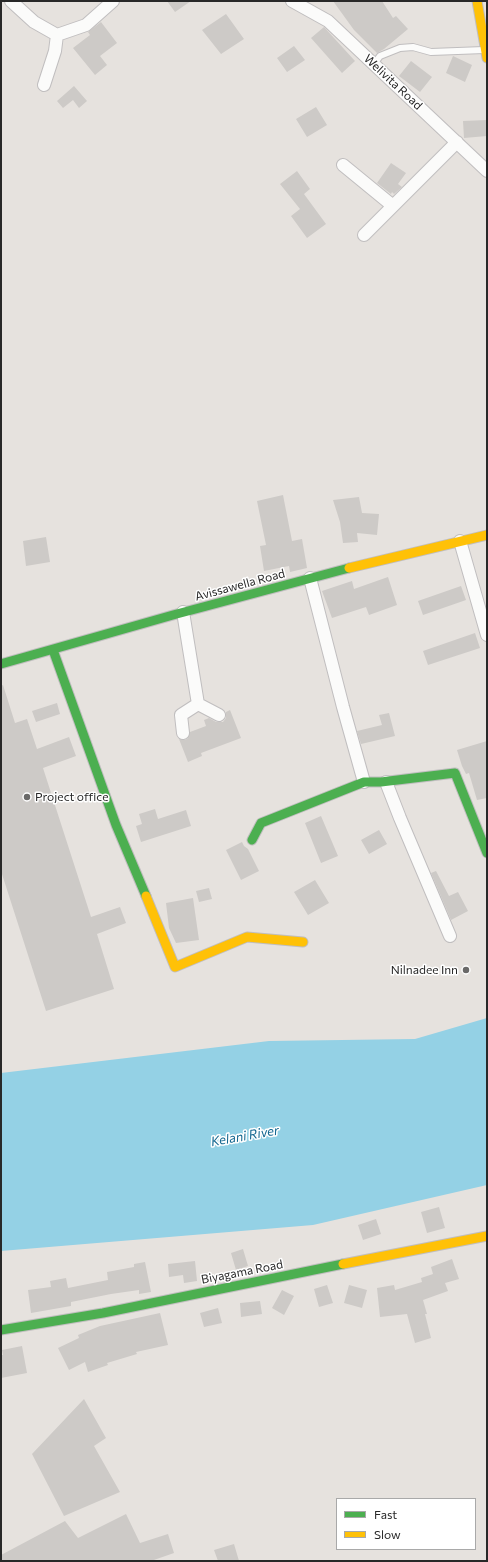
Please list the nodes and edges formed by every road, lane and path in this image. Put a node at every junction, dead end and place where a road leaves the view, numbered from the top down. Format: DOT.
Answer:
graph roads {
  1 [pos="11,1"];
  2 [pos="113,1"];
  3 [pos="292,1"];
  4 [pos="477,1"];
  5 [pos="57,35"];
  6 [pos="486,54"];
  7 [pos="374,64"];
  8 [pos="44,85"];
  9 [pos="457,142"];
  10 [pos="344,165"];
  11 [pos="487,171"];
  12 [pos="393,206"];
  13 [pos="364,235"];
  14 [pos="487,535"];
  15 [pos="460,541"];
  16 [pos="310,578"];
  17 [pos="183,612"];
  18 [pos="487,635"];
  19 [pos="53,650"];
  20 [pos="1,664"];
  21 [pos="198,704"];
  22 [pos="219,715"];
  23 [pos="183,733"];
  24 [pos="364,782"];
  25 [pos="386,782"];
  26 [pos="252,840"];
  27 [pos="487,853"];
  28 [pos="450,936"];
  29 [pos="303,942"];
  30 [pos="487,1236"];
  31 [pos="1,1330"];
  1 -- 5 [label="street"];
  2 -- 5 [label="street"];
  3 -- 7 [label="street, Welivita Road"];
  4 -- 6 [label="main road"];
  5 -- 8 [label="street"];
  6 -- 7 [label="lane"];
  7 -- 9 [label="street, Welivita Road"];
  9 -- 11 [label="street, Welivita Road"];
  9 -- 12 [label="street"];
  10 -- 12 [label="street"];
  12 -- 13 [label="street"];
  14 -- 15 [label="main road, Avissawella Road"];
  15 -- 16 [label="main road, Avissawella Road"];
  15 -- 18 [label="street"];
  16 -- 17 [label="main road, Avissawella Road"];
  16 -- 24 [label="street"];
  17 -- 19 [label="main road, Avissawella Road"];
  17 -- 21 [label="street"];
  19 -- 20 [label="main road, Avissawella Road"];
  19 -- 29 [label="main road"];
  21 -- 22 [label="street"];
  21 -- 23 [label="street"];
  24 -- 25 [label="main road"];
  24 -- 26 [label="main road"];
  25 -- 27 [label="main road"];
  25 -- 28 [label="street"];
  30 -- 31 [label="main road, Biyagama Road"];
}
